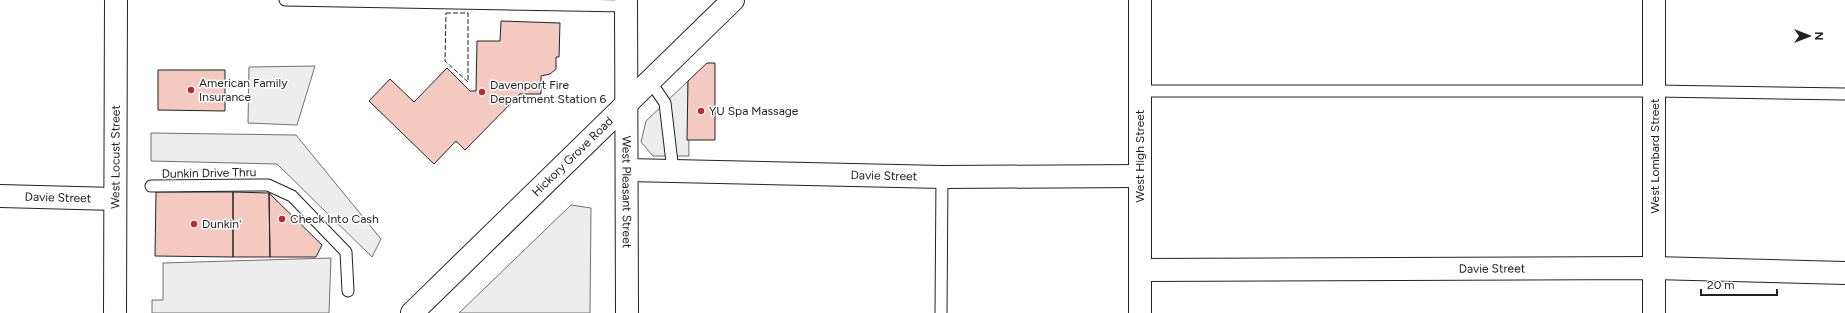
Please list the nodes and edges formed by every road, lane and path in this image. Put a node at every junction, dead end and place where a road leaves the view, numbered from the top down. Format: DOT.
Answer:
graph roads {
  1 [pos="116,0"];
  2 [pos="285,0"];
  3 [pos="733,0"];
  4 [pos="1140,0"];
  5 [pos="1654,0"];
  6 [pos="626,3"];
  7 [pos="650,81"];
  8 [pos="1655,90"];
  9 [pos="1140,91"];
  10 [pos="1845,94"];
  11 [pos="626,105"];
  12 [pos="628,170"];
  13 [pos="673,170"];
  14 [pos="1140,176"];
  15 [pos="942,177"];
  16 [pos="151,186"];
  17 [pos="0,196"];
  18 [pos="115,199"];
  19 [pos="1654,268"];
  20 [pos="1140,270"];
  21 [pos="1845,273"];
  22 [pos="348,291"];
  23 [pos="115,313"];
  24 [pos="412,313"];
  25 [pos="628,313"];
  26 [pos="941,313"];
  27 [pos="1140,313"];
  28 [pos="1654,313"];
  1 -- 18 [label="street, West Locust Street"];
  2 -- 6 [label="lane"];
  3 -- 7 [label="street, Hickory Grove Road"];
  4 -- 9 [label="street, West High Street"];
  5 -- 8 [label="street, West Lombard Street"];
  6 -- 11 [label="street, West Pleasant Street"];
  7 -- 11 [label="street, Hickory Grove Road"];
  7 -- 13 [label="lane"];
  8 -- 9 [label="lane"];
  8 -- 10 [label="lane"];
  8 -- 19 [label="street, West Lombard Street"];
  9 -- 14 [label="street, West High Street"];
  11 -- 12 [label="street, West Pleasant Street"];
  11 -- 24 [label="street, Hickory Grove Road"];
  12 -- 13 [label="street, Davie Street"];
  12 -- 25 [label="street, West Pleasant Street"];
  13 -- 15 [label="street, Davie Street"];
  14 -- 15 [label="street, Davie Street"];
  14 -- 20 [label="street, West High Street"];
  15 -- 26 [label="lane"];
  16 -- 22 [label="lane, Dunkin Drive Thru"];
  17 -- 18 [label="street, Davie Street"];
  18 -- 23 [label="street, West Locust Street"];
  19 -- 20 [label="street, Davie Street"];
  19 -- 21 [label="street, Davie Street"];
  19 -- 28 [label="street, West Lombard Street"];
  20 -- 27 [label="street, West High Street"];
}
